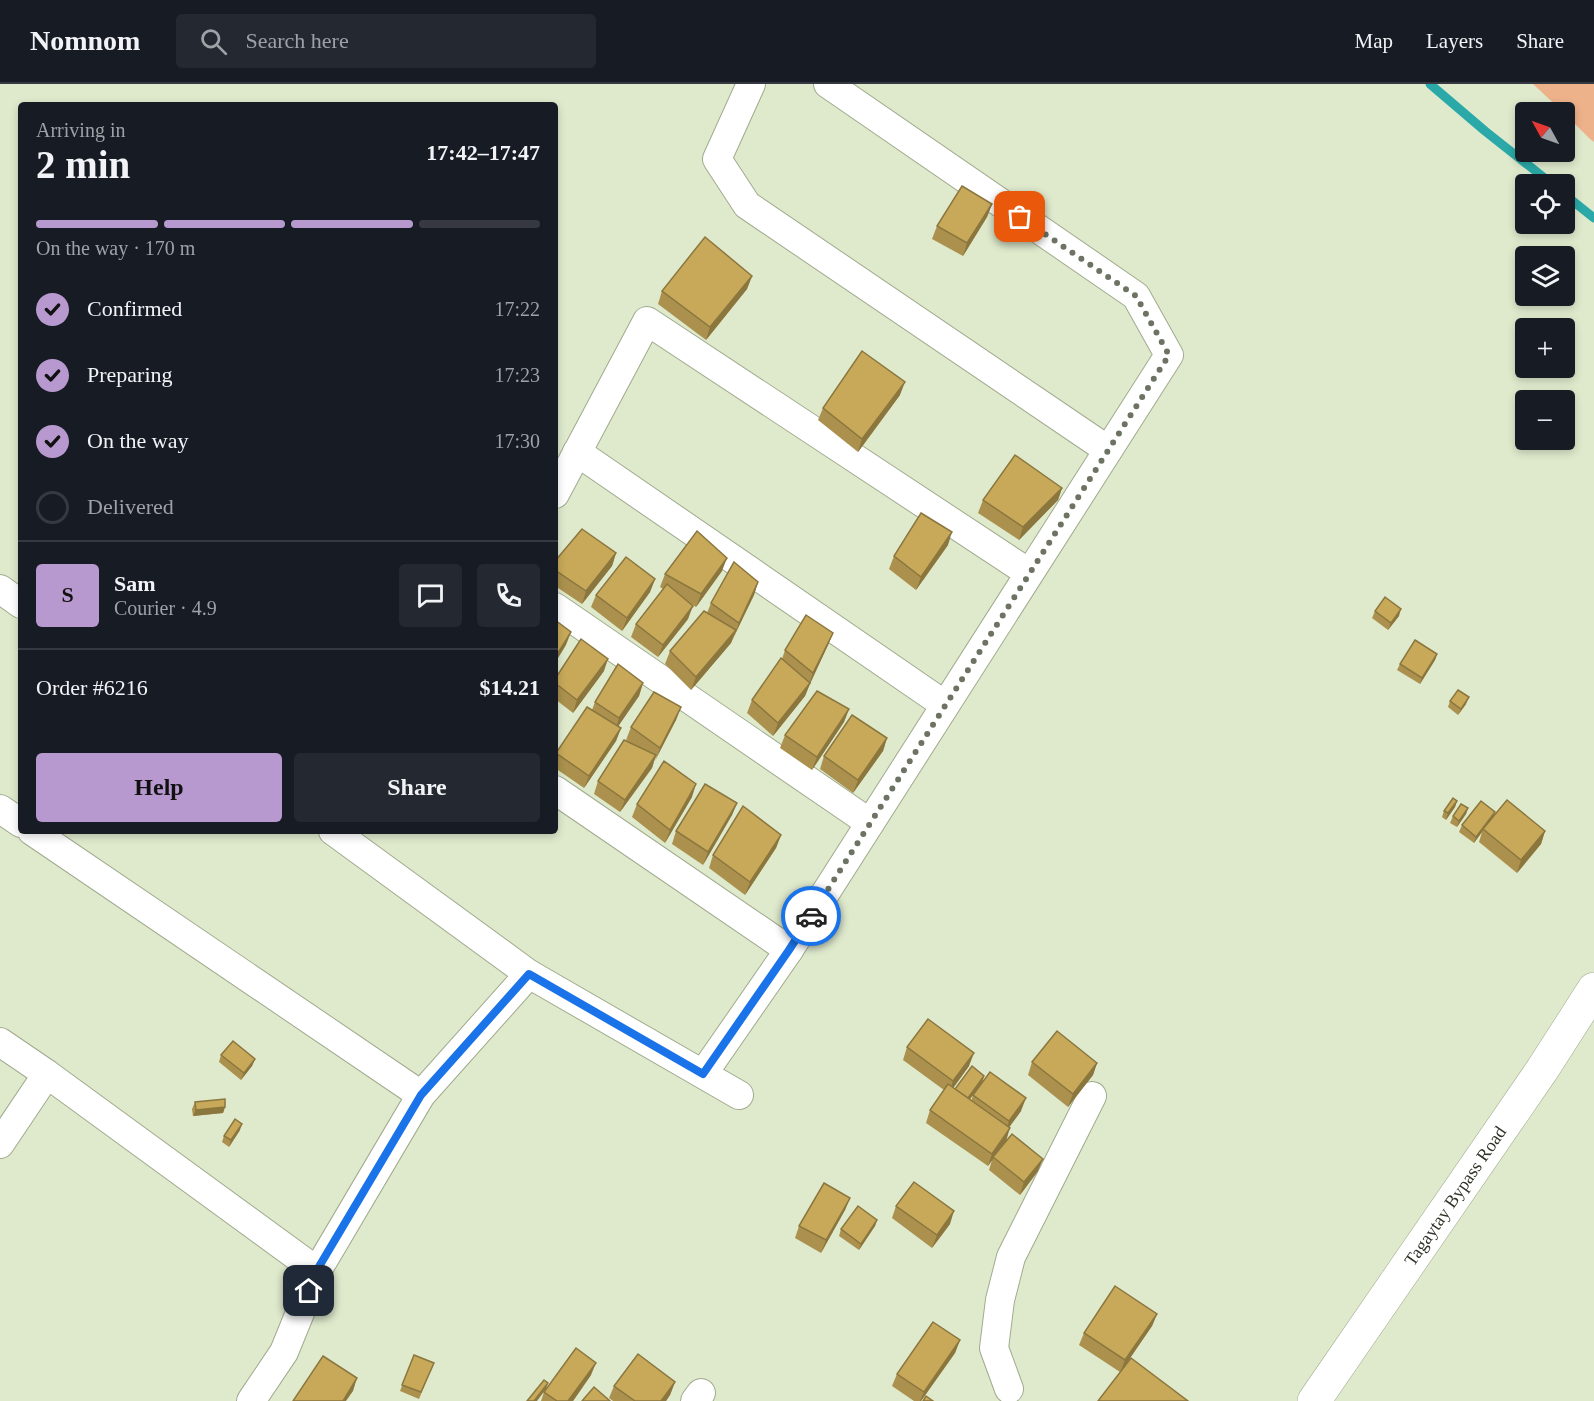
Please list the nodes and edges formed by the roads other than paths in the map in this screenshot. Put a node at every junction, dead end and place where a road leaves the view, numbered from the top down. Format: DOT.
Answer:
graph roads {
  1 [pos="751,84"];
  2 [pos="828,84"];
  3 [pos="1108,450"];
  4 [pos="577,452"];
  5 [pos="558,488"];
  6 [pos="1029,573"];
  7 [pos="0,589"];
  8 [pos="18,602"];
  9 [pos="558,609"];
  10 [pos="945,705"];
  11 [pos="558,792"];
  12 [pos="0,809"];
  13 [pos="18,821"];
  14 [pos="870,823"];
  15 [pos="36,834"];
  16 [pos="337,834"];
  17 [pos="789,950"];
  18 [pos="529,974"];
  19 [pos="1594,989"];
  20 [pos="0,1042"];
  21 [pos="47,1074"];
  22 [pos="703,1074"];
  23 [pos="421,1095"];
  24 [pos="739,1095"];
  25 [pos="1092,1096"];
  26 [pos="0,1144"];
  27 [pos="317,1270"];
  28 [pos="1012,1397"];
  29 [pos="251,1401"];
  30 [pos="1314,1401"];
  1 -- 3 [label="street"];
  2 -- 3 [label="street"];
  3 -- 6 [label="street"];
  4 -- 5 [label="street"];
  4 -- 6 [label="street"];
  4 -- 10 [label="street"];
  6 -- 10 [label="street"];
  7 -- 8 [label="street"];
  9 -- 14 [label="street"];
  10 -- 14 [label="street"];
  11 -- 17 [label="street"];
  12 -- 13 [label="street"];
  14 -- 17 [label="street"];
  15 -- 23 [label="street"];
  16 -- 18 [label="street"];
  17 -- 22 [label="street"];
  18 -- 22 [label="street"];
  18 -- 23 [label="street"];
  19 -- 30 [label="main road, Tagaytay Bypass Road"];
  20 -- 21 [label="street"];
  21 -- 26 [label="street"];
  21 -- 27 [label="street"];
  22 -- 24 [label="street"];
  23 -- 27 [label="street"];
  25 -- 28 [label="street"];
  27 -- 29 [label="street"];
}
